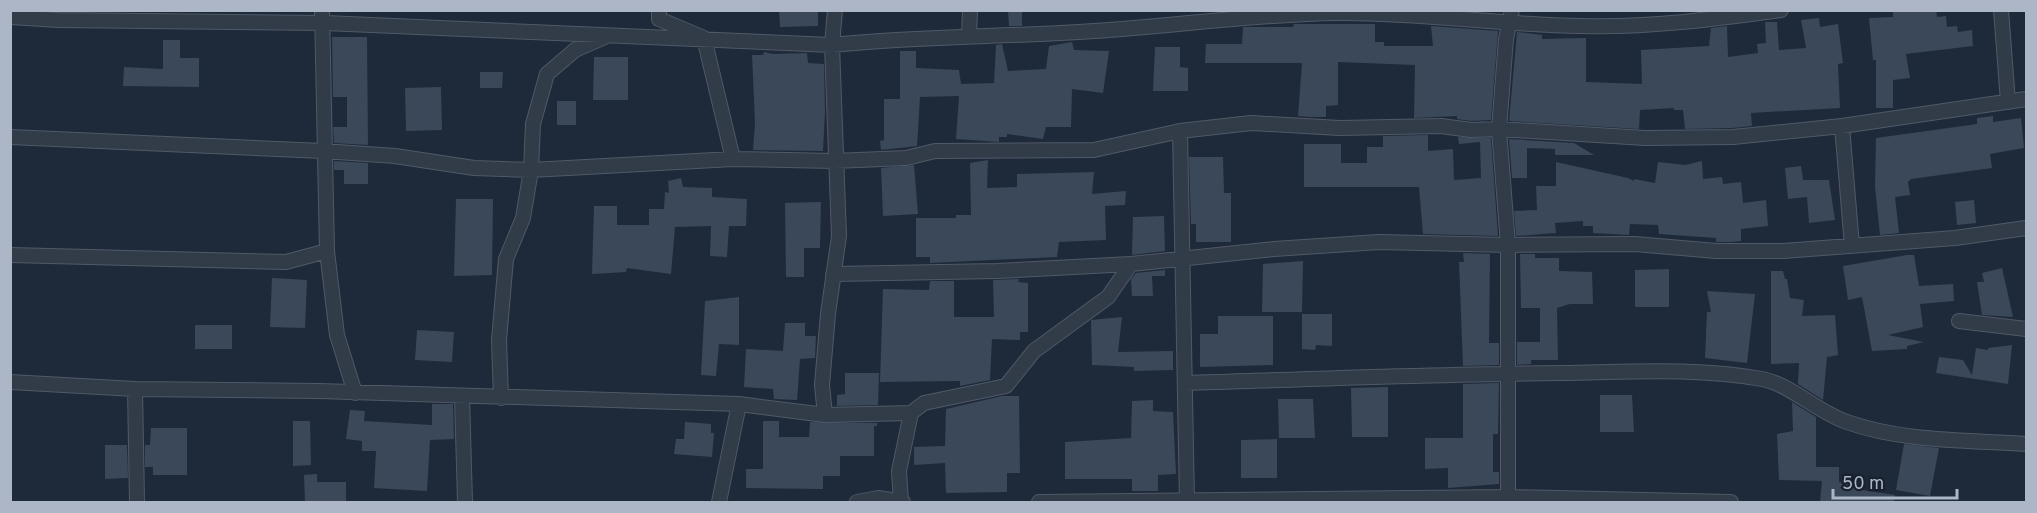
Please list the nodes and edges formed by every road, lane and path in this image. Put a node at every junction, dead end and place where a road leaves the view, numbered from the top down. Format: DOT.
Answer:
graph roads {
  1 [pos="659,10"];
  2 [pos="835,10"];
  3 [pos="970,10"];
  4 [pos="1781,10"];
  5 [pos="2001,10"];
  6 [pos="1512,16"];
  7 [pos="10,17"];
  8 [pos="321,17"];
  9 [pos="612,34"];
  10 [pos="969,35"];
  11 [pos="704,38"];
  12 [pos="832,45"];
  13 [pos="2026,99"];
  14 [pos="2008,102"];
  15 [pos="1842,126"];
  16 [pos="1499,129"];
  17 [pos="1180,131"];
  18 [pos="10,137"];
  19 [pos="323,151"];
  20 [pos="733,159"];
  21 [pos="834,161"];
  22 [pos="531,170"];
  23 [pos="2026,228"];
  24 [pos="1508,245"];
  25 [pos="1852,246"];
  26 [pos="327,251"];
  27 [pos="12,252"];
  28 [pos="1183,259"];
  29 [pos="1131,264"];
  30 [pos="833,274"];
  31 [pos="1959,321"];
  32 [pos="2026,329"];
  33 [pos="1506,373"];
  34 [pos="10,382"];
  35 [pos="1185,383"];
  36 [pos="135,389"];
  37 [pos="355,393"];
  38 [pos="462,397"];
  39 [pos="501,398"];
  40 [pos="739,404"];
  41 [pos="911,413"];
  42 [pos="825,415"];
  43 [pos="2026,444"];
  44 [pos="1508,500"];
  45 [pos="1187,501"];
  46 [pos="137,502"];
  47 [pos="146,502"];
  48 [pos="465,502"];
  49 [pos="719,502"];
  50 [pos="857,502"];
  51 [pos="902,502"];
  52 [pos="1039,502"];
  53 [pos="1731,502"];
  1 -- 11 [label="street"];
  2 -- 12 [label="street"];
  3 -- 10 [label="street"];
  4 -- 6 [label="street"];
  5 -- 14 [label="street"];
  6 -- 10 [label="street"];
  6 -- 16 [label="street"];
  7 -- 8 [label="street"];
  8 -- 9 [label="street"];
  8 -- 19 [label="street"];
  9 -- 11 [label="street"];
  9 -- 22 [label="street"];
  10 -- 12 [label="street"];
  11 -- 12 [label="street"];
  11 -- 20 [label="street"];
  12 -- 21 [label="street"];
  13 -- 14 [label="street"];
  14 -- 15 [label="street"];
  15 -- 16 [label="street"];
  15 -- 25 [label="street"];
  16 -- 17 [label="street"];
  16 -- 24 [label="street"];
  17 -- 21 [label="street"];
  17 -- 28 [label="street"];
  18 -- 19 [label="street"];
  19 -- 22 [label="street"];
  19 -- 26 [label="street"];
  20 -- 21 [label="street"];
  20 -- 22 [label="street"];
  21 -- 30 [label="street"];
  22 -- 39 [label="street"];
  23 -- 25 [label="street"];
  24 -- 25 [label="street"];
  24 -- 28 [label="street"];
  24 -- 33 [label="street"];
  26 -- 27 [label="street"];
  26 -- 37 [label="street"];
  28 -- 29 [label="street"];
  28 -- 35 [label="street"];
  29 -- 30 [label="street"];
  29 -- 41 [label="street"];
  30 -- 42 [label="street"];
  31 -- 32 [label="street"];
  33 -- 35 [label="street"];
  33 -- 43 [label="street"];
  33 -- 44 [label="street"];
  34 -- 36 [label="street"];
  35 -- 45 [label="street"];
  36 -- 37 [label="street"];
  36 -- 46 [label="street"];
  37 -- 38 [label="street"];
  38 -- 39 [label="street"];
  38 -- 48 [label="street"];
  39 -- 40 [label="street"];
  40 -- 42 [label="street"];
  40 -- 49 [label="street"];
  41 -- 42 [label="street"];
  41 -- 51 [label="street"];
  44 -- 45 [label="street"];
  44 -- 53 [label="street"];
  45 -- 52 [label="street"];
  46 -- 47 [label="street"];
  50 -- 51 [label="street"];
}
